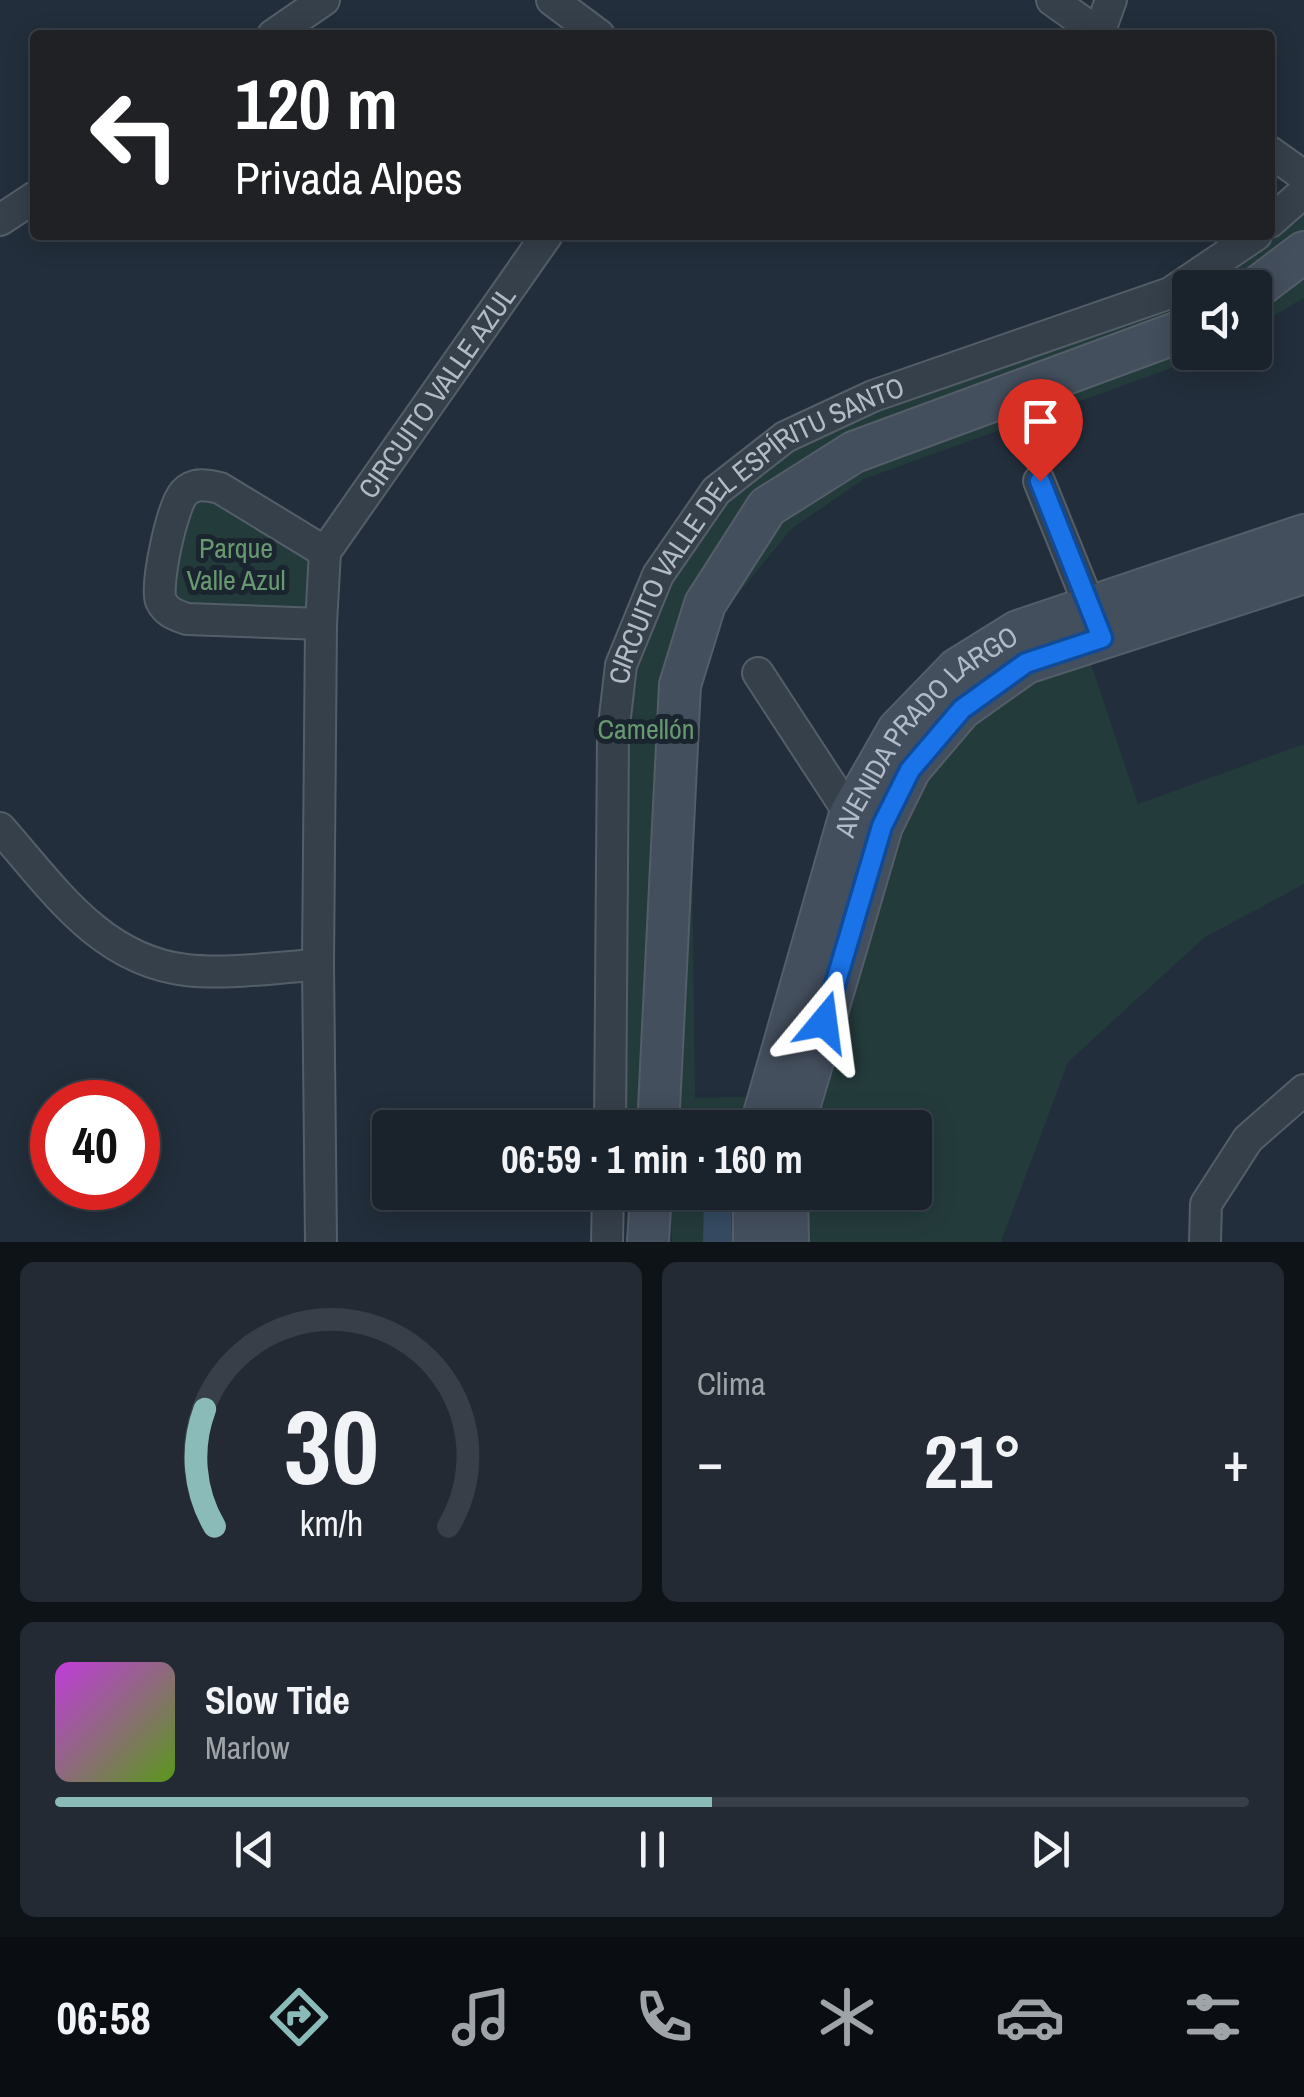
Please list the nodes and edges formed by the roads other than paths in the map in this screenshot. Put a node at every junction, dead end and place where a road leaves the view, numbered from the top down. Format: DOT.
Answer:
graph roads {
  1 [pos="324,0"];
  2 [pos="552,0"];
  3 [pos="1052,0"];
  4 [pos="1112,0"];
  5 [pos="280,30"];
  6 [pos="592,30"];
  7 [pos="1094,30"];
  8 [pos="1101,30"];
  9 [pos="1275,156"];
  10 [pos="1304,176"];
  11 [pos="1304,192"];
  12 [pos="30,199"];
  13 [pos="1275,218"];
  14 [pos="0,220"];
  15 [pos="544,240"];
  16 [pos="1248,240"];
  17 [pos="1304,252"];
  18 [pos="1272,277"];
  19 [pos="1172,335"];
  20 [pos="1040,481"];
  21 [pos="1304,534"];
  22 [pos="326,552"];
  23 [pos="1304,573"];
  24 [pos="1096,622"];
  25 [pos="320,624"];
  26 [pos="758,673"];
  27 [pos="850,814"];
  28 [pos="0,828"];
  29 [pos="849,880"];
  30 [pos="318,965"];
  31 [pos="1304,1090"];
  32 [pos="610,1110"];
  33 [pos="662,1110"];
  34 [pos="766,1110"];
  35 [pos="796,1110"];
  36 [pos="607,1210"];
  37 [pos="650,1210"];
  38 [pos="672,1210"];
  39 [pos="754,1210"];
  40 [pos="787,1210"];
  41 [pos="321,1242"];
  42 [pos="606,1242"];
  43 [pos="648,1242"];
  44 [pos="672,1242"];
  45 [pos="754,1242"];
  46 [pos="788,1242"];
  47 [pos="1205,1242"];
  1 -- 5 [label="street"];
  2 -- 6 [label="street"];
  3 -- 7 [label="street"];
  4 -- 8 [label="street"];
  9 -- 10 [label="street"];
  11 -- 13 [label="street"];
  12 -- 14 [label="street"];
  15 -- 22 [label="street, CIRCUITO VALLE AZUL"];
  16 -- 32 [label="street, CIRCUITO VALLE DEL ESPÍRITU SANTO"];
  17 -- 18 [label="street"];
  19 -- 33 [label="street"];
  20 -- 24 [label="street"];
  21 -- 24 [label="street, AVENIDA PRADO LARGO"];
  22 -- 25 [label="street"];
  22 -- 25 [label="street"];
  23 -- 24 [label="street, AVENIDA PRADO LARGO"];
  24 -- 27 [label="street, AVENIDA PRADO LARGO"];
  24 -- 29 [label="street, AVENIDA PRADO LARGO"];
  25 -- 30 [label="street"];
  26 -- 27 [label="street"];
  27 -- 29 [label="street, AVENIDA PRADO LARGO"];
  28 -- 30 [label="street"];
  29 -- 34 [label="street, AVENIDA PRADO LARGO"];
  29 -- 35 [label="street, AVENIDA PRADO LARGO"];
  30 -- 41 [label="street"];
  31 -- 47 [label="street"];
  36 -- 42 [label="street"];
  37 -- 43 [label="street"];
  38 -- 44 [label="street"];
  39 -- 45 [label="street"];
  40 -- 46 [label="street"];
}
